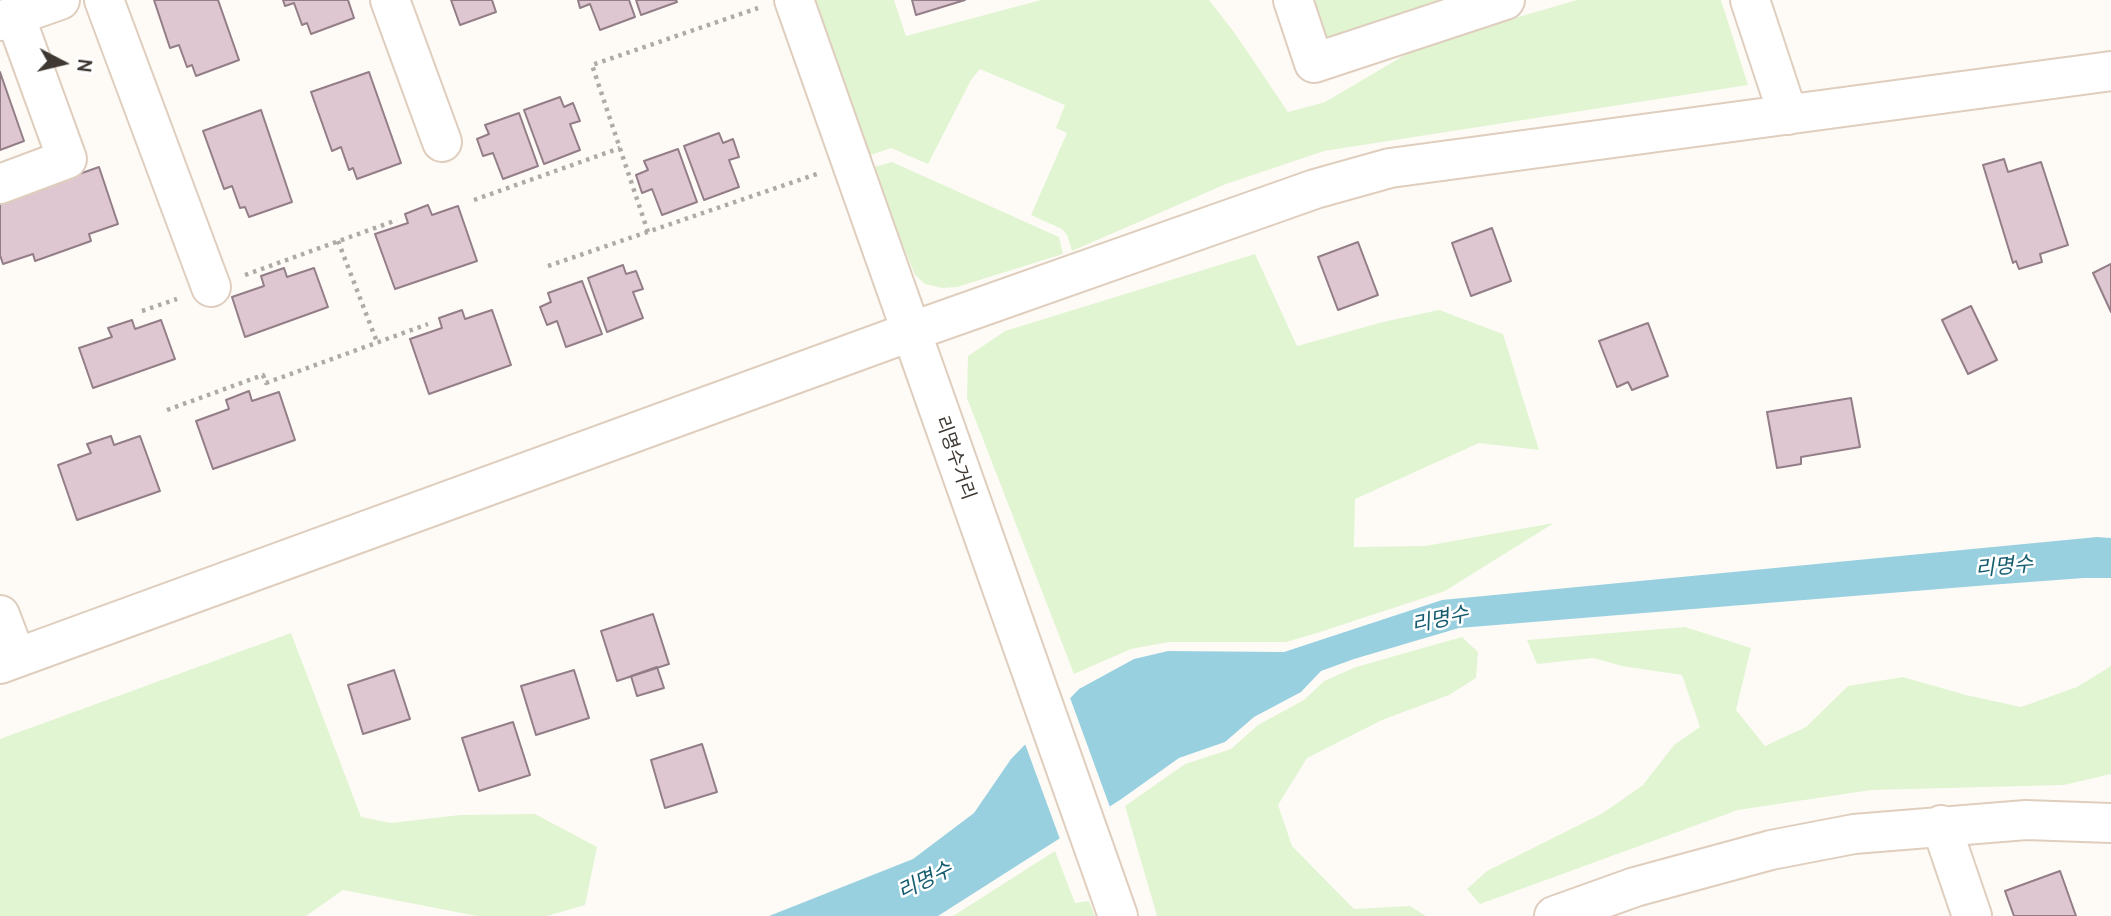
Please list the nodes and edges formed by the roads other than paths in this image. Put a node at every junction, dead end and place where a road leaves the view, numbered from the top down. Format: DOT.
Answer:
graph roads {
  1 [pos="60,0"];
  2 [pos="104,0"];
  3 [pos="390,0"];
  4 [pos="1293,0"];
  5 [pos="1505,0"];
  6 [pos="1750,0"];
  7 [pos="781,2"];
  8 [pos="8,19"];
  9 [pos="2111,71"];
  10 [pos="1788,115"];
  11 [pos="442,142"];
  12 [pos="0,184"];
  13 [pos="211,287"];
  14 [pos="910,332"];
  15 [pos="0,615"];
  16 [pos="8,661"];
  17 [pos="2111,823"];
  18 [pos="1941,825"];
  19 [pos="1112,899"];
  20 [pos="1554,916"];
  21 [pos="1972,916"];
  1 -- 8 [label="street"];
  2 -- 13 [label="street"];
  3 -- 11 [label="street"];
  4 -- 5 [label="street"];
  6 -- 10 [label="street"];
  7 -- 14 [label="street, 리명수거리"];
  8 -- 12 [label="street"];
  9 -- 10 [label="street"];
  10 -- 14 [label="street"];
  14 -- 16 [label="street"];
  14 -- 19 [label="street, 리명수거리"];
  15 -- 16 [label="street"];
  17 -- 18 [label="street"];
  18 -- 20 [label="street"];
  18 -- 21 [label="street"];
}
